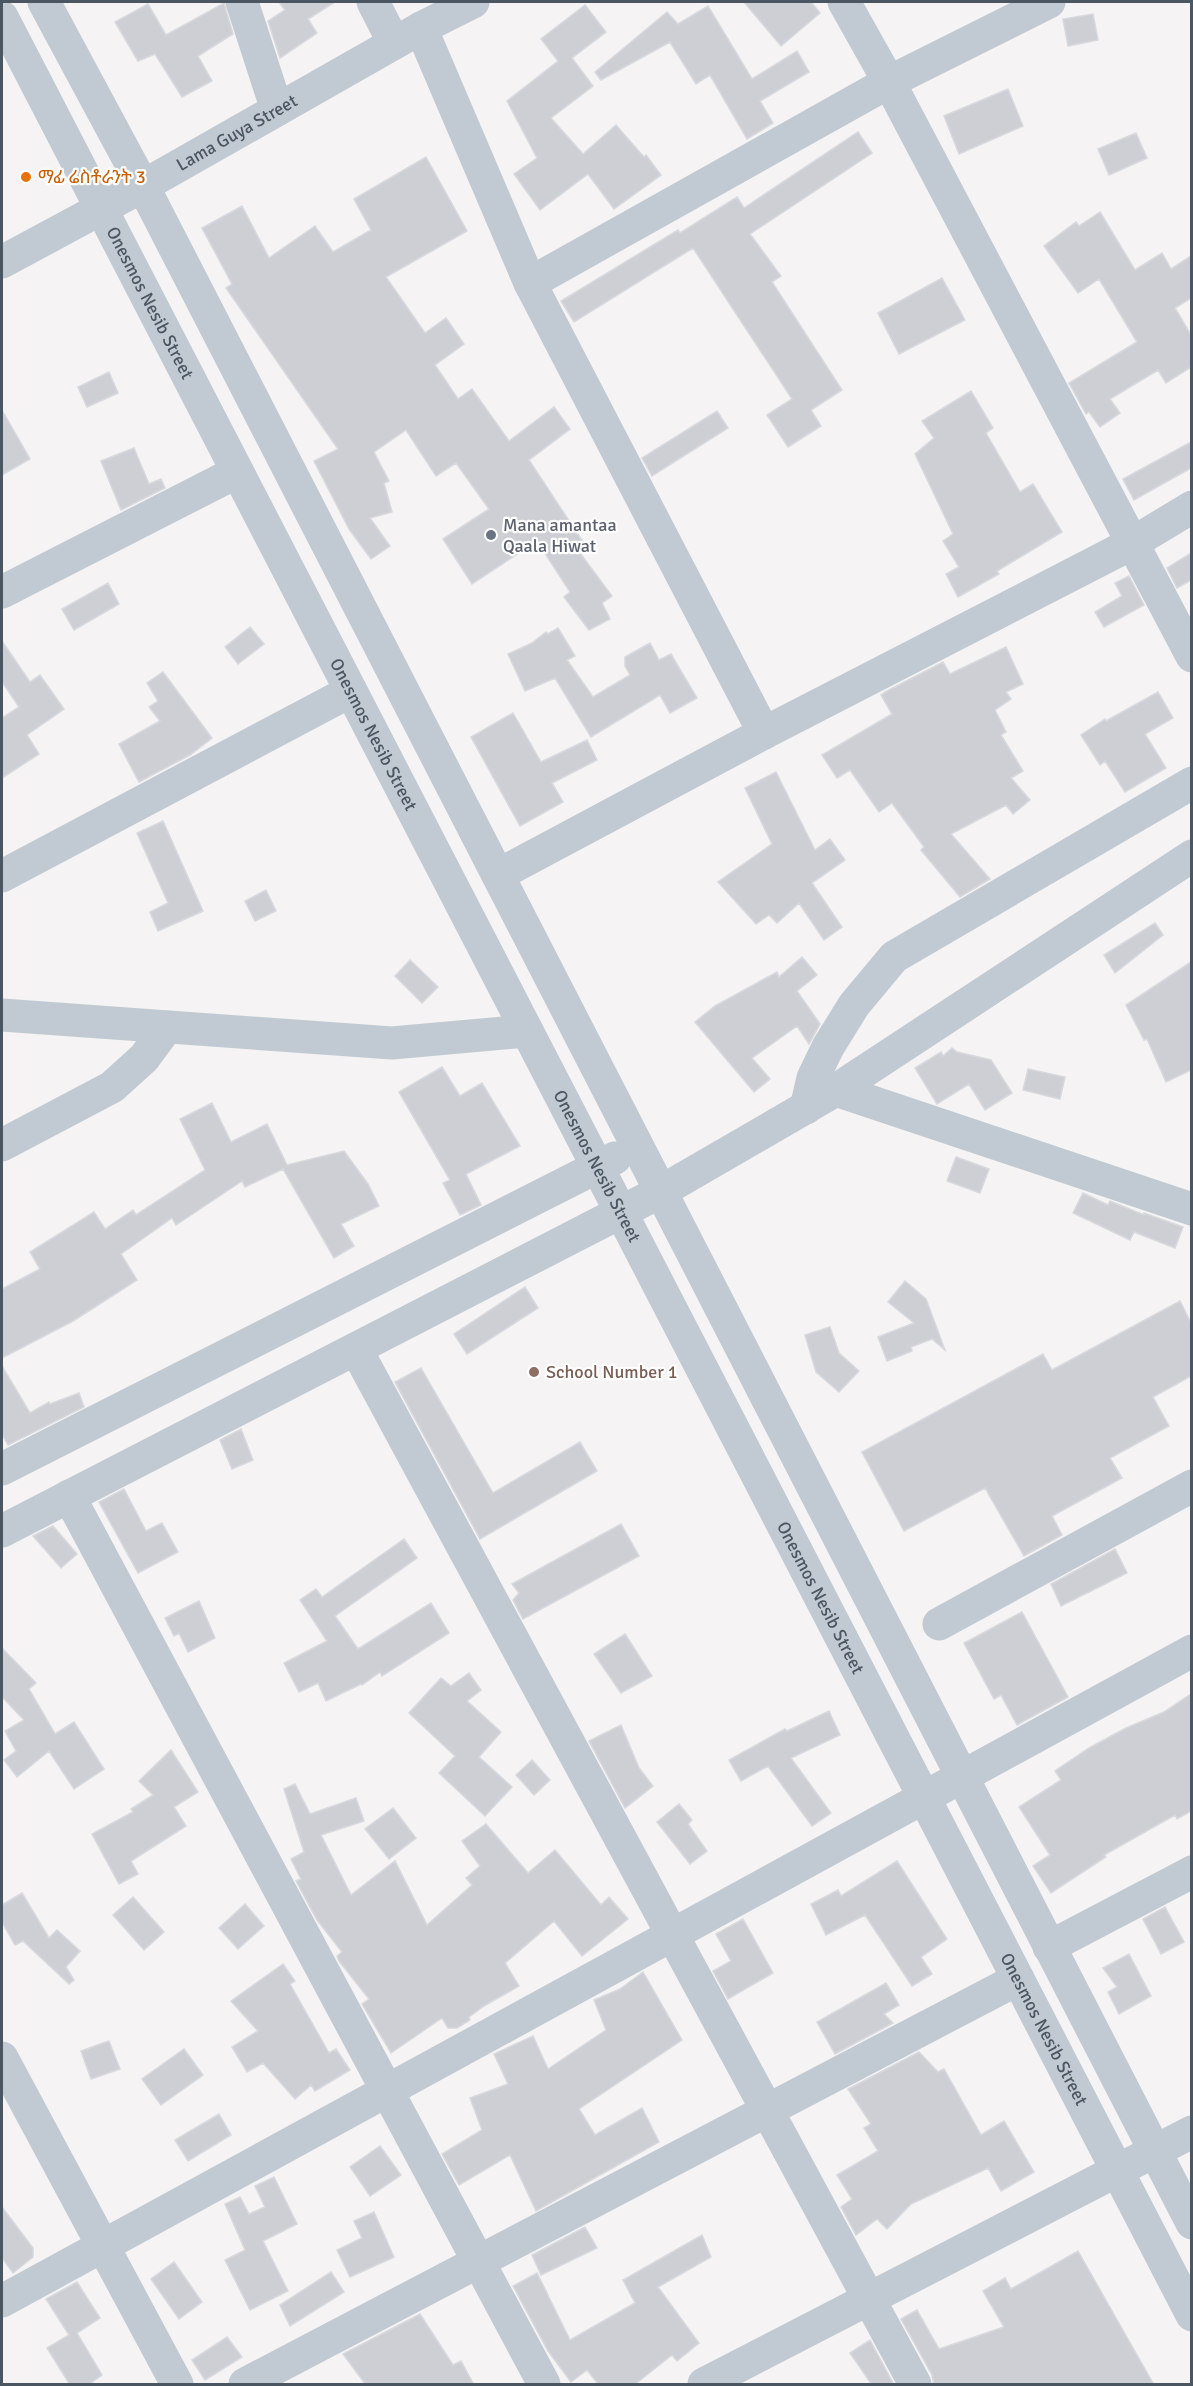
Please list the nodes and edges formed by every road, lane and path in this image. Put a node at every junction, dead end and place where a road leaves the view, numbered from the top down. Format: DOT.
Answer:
graph roads {
  1 [pos="44,2"];
  2 [pos="242,2"];
  3 [pos="373,2"];
  4 [pos="473,2"];
  5 [pos="844,2"];
  6 [pos="1049,2"];
  7 [pos="2,17"];
  8 [pos="408,36"];
  9 [pos="889,82"];
  10 [pos="277,110"];
  11 [pos="143,186"];
  12 [pos="101,208"];
  13 [pos="2,262"];
  14 [pos="530,284"];
  15 [pos="237,472"];
  16 [pos="1191,507"];
  17 [pos="1131,544"];
  18 [pos="2,591"];
  19 [pos="1191,656"];
  20 [pos="351,691"];
  21 [pos="764,733"];
  22 [pos="1191,783"];
  23 [pos="1191,856"];
  24 [pos="498,875"];
  25 [pos="2,876"];
  26 [pos="2,1015"];
  27 [pos="167,1027"];
  28 [pos="526,1031"];
  29 [pos="836,1090"];
  30 [pos="806,1108"];
  31 [pos="2,1145"];
  32 [pos="637,1147"];
  33 [pos="597,1167"];
  34 [pos="660,1192"];
  35 [pos="1191,1209"];
  36 [pos="620,1212"];
  37 [pos="356,1349"];
  38 [pos="2,1469"];
  39 [pos="1191,1486"];
  40 [pos="69,1496"];
  41 [pos="2,1531"];
  42 [pos="939,1624"];
  43 [pos="1191,1651"];
  44 [pos="962,1776"];
  45 [pos="924,1797"];
  46 [pos="1191,1872"];
  47 [pos="672,1935"];
  48 [pos="1049,1947"];
  49 [pos="1018,1979"];
  50 [pos="2,2058"];
  51 [pos="387,2090"];
  52 [pos="767,2111"];
  53 [pos="1191,2132"];
  54 [pos="1154,2151"];
  55 [pos="1117,2172"];
  56 [pos="1191,2223"];
  57 [pos="102,2246"];
  58 [pos="479,2262"];
  59 [pos="869,2300"];
  60 [pos="2,2301"];
  61 [pos="1191,2315"];
  62 [pos="177,2385"];
  63 [pos="244,2385"];
  64 [pos="544,2385"];
  65 [pos="704,2385"];
  66 [pos="915,2385"];
  1 -- 11 [label="street"];
  2 -- 10 [label="street"];
  3 -- 8 [label="street"];
  4 -- 8 [label="street, Lama Guya Street"];
  5 -- 9 [label="street"];
  6 -- 9 [label="street"];
  7 -- 12 [label="street, Onesmos Nesib Street"];
  8 -- 10 [label="street, Lama Guya Street"];
  8 -- 14 [label="street"];
  9 -- 14 [label="street"];
  9 -- 17 [label="street"];
  10 -- 11 [label="street, Lama Guya Street"];
  11 -- 12 [label="street, Lama Guya Street"];
  11 -- 24 [label="street"];
  12 -- 13 [label="street, Lama Guya Street"];
  12 -- 15 [label="street, Onesmos Nesib Street"];
  14 -- 21 [label="street"];
  15 -- 18 [label="street"];
  15 -- 20 [label="street, Onesmos Nesib Street"];
  16 -- 17 [label="street"];
  17 -- 19 [label="street"];
  17 -- 21 [label="street"];
  20 -- 25 [label="street"];
  20 -- 28 [label="street, Onesmos Nesib Street"];
  21 -- 24 [label="street"];
  22 -- 30 [label="street"];
  23 -- 29 [label="street"];
  24 -- 32 [label="street"];
  26 -- 27 [label="street"];
  27 -- 28 [label="street"];
  27 -- 31 [label="street"];
  28 -- 33 [label="street, Onesmos Nesib Street"];
  29 -- 30 [label="street"];
  29 -- 35 [label="street"];
  30 -- 34 [label="street"];
  32 -- 33 [label="street"];
  32 -- 34 [label="street"];
  33 -- 36 [label="street, Onesmos Nesib Street"];
  33 -- 38 [label="street"];
  34 -- 36 [label="street"];
  34 -- 44 [label="street"];
  36 -- 37 [label="street"];
  36 -- 45 [label="street, Onesmos Nesib Street"];
  37 -- 40 [label="street"];
  37 -- 47 [label="street"];
  39 -- 42 [label="street"];
  40 -- 41 [label="street"];
  40 -- 51 [label="street"];
  43 -- 44 [label="street"];
  44 -- 45 [label="street"];
  44 -- 48 [label="street"];
  45 -- 47 [label="street"];
  45 -- 49 [label="street, Onesmos Nesib Street"];
  46 -- 48 [label="street"];
  47 -- 51 [label="street"];
  47 -- 52 [label="street"];
  48 -- 54 [label="street"];
  49 -- 52 [label="street"];
  49 -- 55 [label="street, Onesmos Nesib Street"];
  50 -- 57 [label="street"];
  51 -- 57 [label="street"];
  51 -- 58 [label="street"];
  52 -- 58 [label="street"];
  52 -- 59 [label="street"];
  53 -- 54 [label="street"];
  54 -- 55 [label="street"];
  54 -- 56 [label="street"];
  55 -- 59 [label="street"];
  55 -- 61 [label="street, Onesmos Nesib Street"];
  57 -- 60 [label="street"];
  57 -- 62 [label="street"];
  58 -- 63 [label="street"];
  58 -- 64 [label="street"];
  59 -- 65 [label="street"];
  59 -- 66 [label="street"];
}
